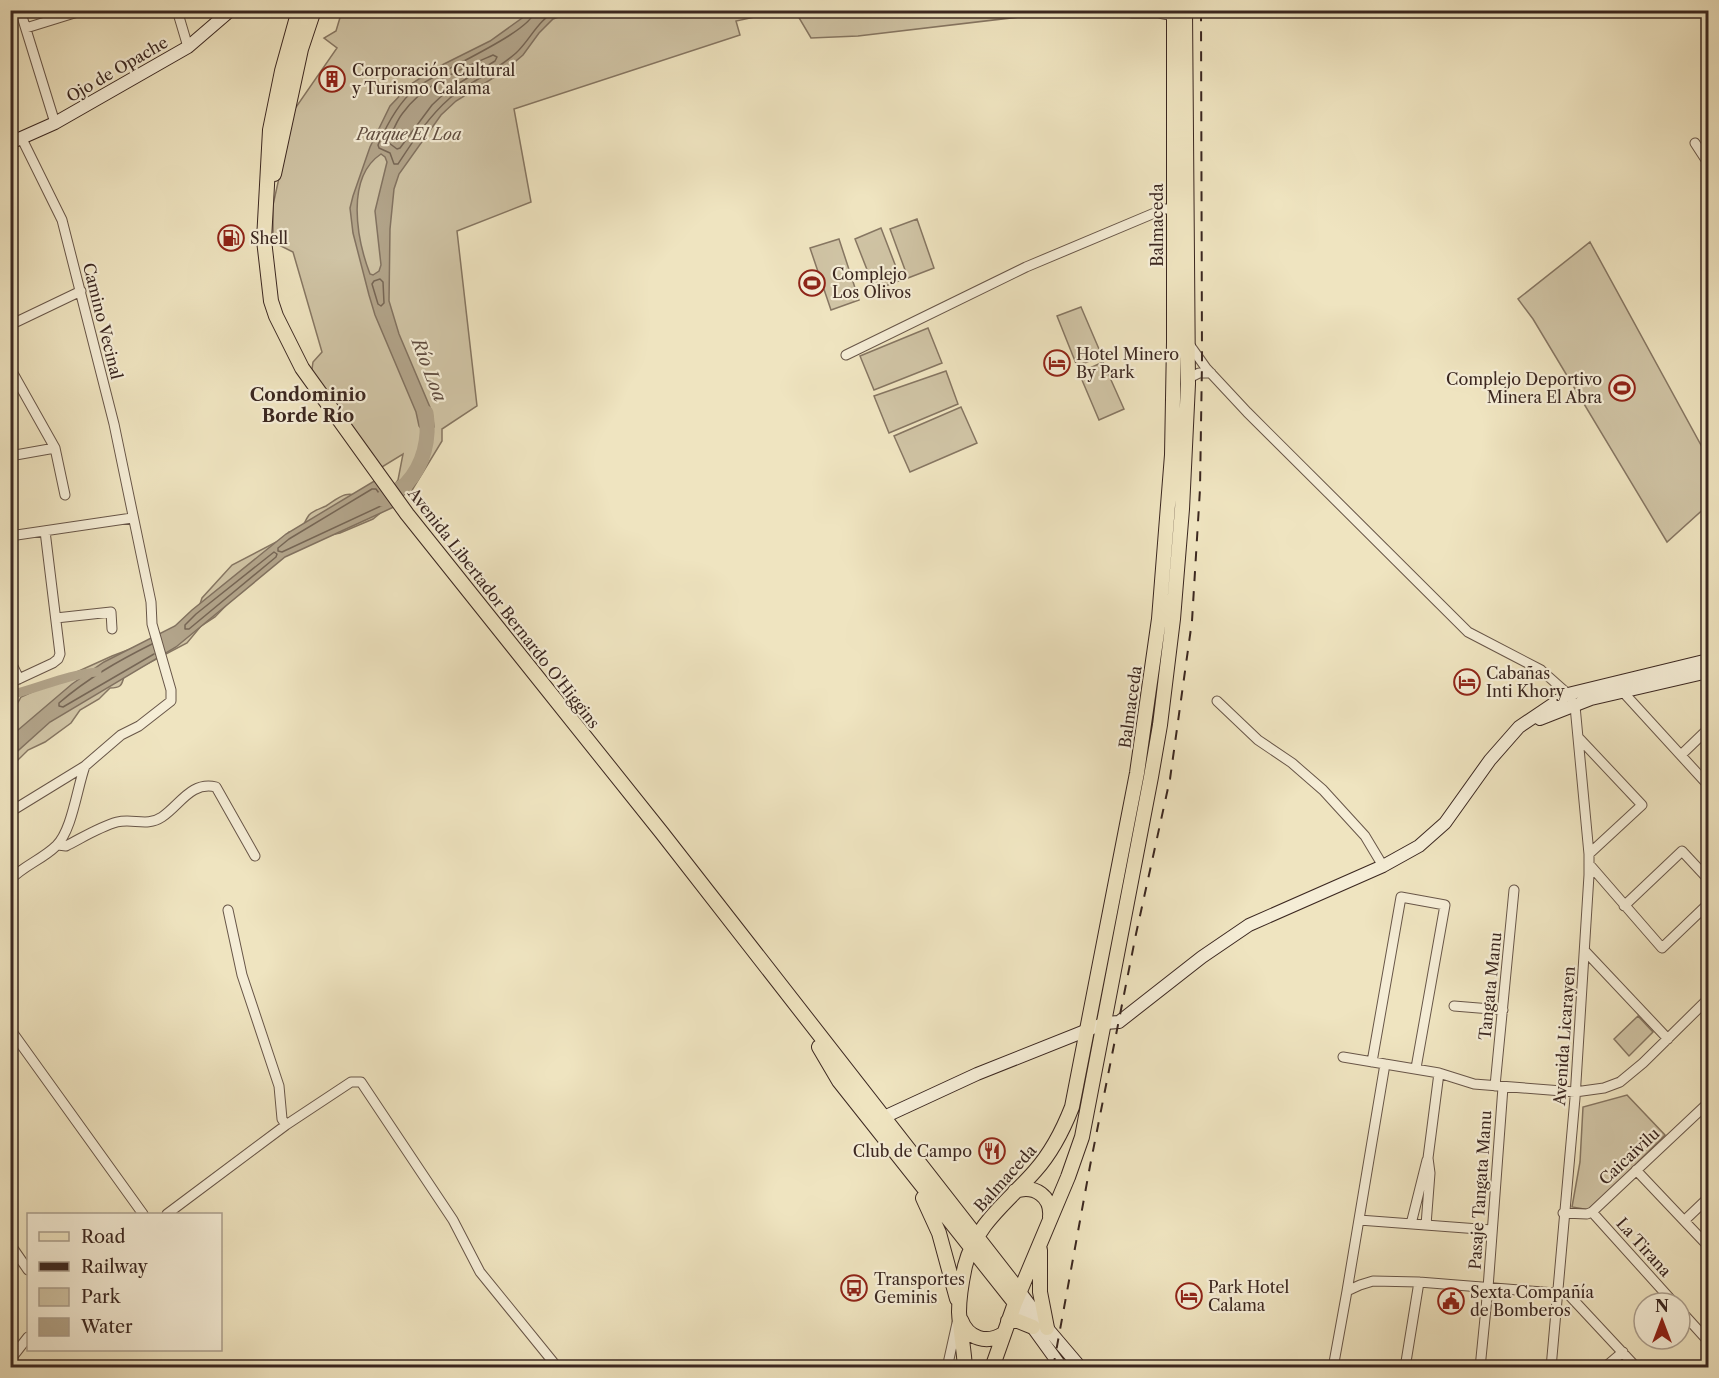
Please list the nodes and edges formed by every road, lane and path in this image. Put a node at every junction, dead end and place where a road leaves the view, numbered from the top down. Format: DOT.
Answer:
graph roads {
  1 [pos="20,10"];
  2 [pos="84,10"];
  3 [pos="177,10"];
  4 [pos="231,10"];
  5 [pos="299,10"];
  6 [pos="314,10"];
  7 [pos="1178,12"];
  8 [pos="1132,13"];
  9 [pos="26,28"];
  10 [pos="188,47"];
  11 [pos="55,123"];
  12 [pos="16,141"];
  13 [pos="1695,143"];
  14 [pos="1708,163"];
  15 [pos="266,208"];
  16 [pos="1173,209"];
  17 [pos="81,291"];
  18 [pos="10,325"];
  19 [pos="1181,342"];
  20 [pos="846,355"];
  21 [pos="10,368"];
  22 [pos="1211,373"];
  23 [pos="1188,384"];
  24 [pos="55,448"];
  25 [pos="10,456"];
  26 [pos="65,495"];
  27 [pos="132,518"];
  28 [pos="45,531"];
  29 [pos="10,536"];
  30 [pos="56,618"];
  31 [pos="112,628"];
  32 [pos="10,660"];
  33 [pos="1708,660"];
  34 [pos="1708,672"];
  35 [pos="15,681"];
  36 [pos="1623,692"];
  37 [pos="1568,694"];
  38 [pos="1217,701"];
  39 [pos="1575,706"];
  40 [pos="1519,727"];
  41 [pos="1708,729"];
  42 [pos="1578,737"];
  43 [pos="1681,755"];
  44 [pos="85,766"];
  45 [pos="1708,785"];
  46 [pos="10,812"];
  47 [pos="58,845"];
  48 [pos="255,856"];
  49 [pos="1589,859"];
  50 [pos="1383,866"];
  51 [pos="1708,879"];
  52 [pos="10,880"];
  53 [pos="1514,890"];
  54 [pos="1708,904"];
  55 [pos="1624,906"];
  56 [pos="228,910"];
  57 [pos="1585,951"];
  58 [pos="788,996"];
  59 [pos="1708,999"];
  60 [pos="1454,1006"];
  61 [pos="1503,1010"];
  62 [pos="1105,1023"];
  63 [pos="10,1029"];
  64 [pos="1088,1030"];
  65 [pos="1668,1039"];
  66 [pos="1343,1057"];
  67 [pos="1372,1062"];
  68 [pos="1385,1064"];
  69 [pos="1416,1068"];
  70 [pos="1439,1073"];
  71 [pos="1499,1086"];
  72 [pos="1575,1092"];
  73 [pos="1708,1103"];
  74 [pos="884,1117"];
  75 [pos="286,1125"];
  76 [pos="1428,1158"];
  77 [pos="905,1164"];
  78 [pos="1636,1170"];
  79 [pos="1015,1191"];
  80 [pos="1708,1198"];
  81 [pos="1592,1212"];
  82 [pos="142,1213"];
  83 [pos="170,1213"];
  84 [pos="1563,1214"];
  85 [pos="988,1218"];
  86 [pos="1050,1218"];
  87 [pos="1359,1220"];
  88 [pos="1684,1220"];
  89 [pos="964,1221"];
  90 [pos="1411,1224"];
  91 [pos="1426,1225"];
  92 [pos="1492,1230"];
  93 [pos="1040,1241"];
  94 [pos="974,1243"];
  95 [pos="10,1244"];
  96 [pos="1708,1246"];
  97 [pos="27,1269"];
  98 [pos="1419,1282"];
  99 [pos="1488,1288"];
  100 [pos="1347,1291"];
  101 [pos="1663,1291"];
  102 [pos="1557,1293"];
  103 [pos="1017,1297"];
  104 [pos="959,1312"];
  105 [pos="1692,1323"];
  106 [pos="1040,1327"];
  107 [pos="1005,1328"];
  108 [pos="27,1338"];
  109 [pos="1708,1341"];
  110 [pos="1623,1352"];
  111 [pos="10,1360"];
  112 [pos="558,1368"];
  113 [pos="947,1368"];
  114 [pos="965,1368"];
  115 [pos="992,1368"];
  116 [pos="1062,1368"];
  117 [pos="1081,1368"];
  118 [pos="1333,1368"];
  119 [pos="1406,1368"];
  120 [pos="1480,1368"];
  121 [pos="1551,1368"];
  122 [pos="1604,1368"];
  123 [pos="1638,1368"];
  1 -- 9 [label="street"];
  2 -- 9 [label="street"];
  3 -- 10 [label="street"];
  4 -- 10 [label="street, Ojo de Opache"];
  5 -- 15 [label="main road, Avenida Libertador Bernardo O'Higgins"];
  6 -- 15 [label="main road, Avenida Libertador Bernardo O'Higgins"];
  7 -- 8 [label="street"];
  7 -- 16 [label="main road, Balmaceda"];
  7 -- 19 [label="main road, Balmaceda"];
  9 -- 11 [label="street"];
  10 -- 11 [label="street, Ojo de Opache"];
  11 -- 12 [label="street, Ojo de Opache"];
  12 -- 17 [label="street, Camino Vecinal"];
  13 -- 14 [label="street"];
  15 -- 58 [label="main road, Avenida Libertador Bernardo O'Higgins"];
  16 -- 19 [label="main road, Balmaceda"];
  16 -- 20 [label="street"];
  17 -- 18 [label="street"];
  17 -- 27 [label="street, Camino Vecinal"];
  19 -- 22 [label="street"];
  19 -- 23 [label="main road, Balmaceda"];
  19 -- 64 [label="main road, Balmaceda"];
  21 -- 24 [label="street"];
  22 -- 23 [label="street"];
  22 -- 37 [label="street"];
  23 -- 62 [label="main road, Balmaceda"];
  24 -- 25 [label="street"];
  24 -- 26 [label="street"];
  27 -- 28 [label="street"];
  27 -- 44 [label="street, Camino Vecinal"];
  28 -- 29 [label="street"];
  28 -- 30 [label="street"];
  30 -- 31 [label="street"];
  30 -- 35 [label="street"];
  32 -- 35 [label="street"];
  33 -- 37 [label="street"];
  34 -- 36 [label="street"];
  36 -- 39 [label="street"];
  36 -- 43 [label="street"];
  37 -- 39 [label="street"];
  37 -- 40 [label="street"];
  38 -- 50 [label="street"];
  39 -- 40 [label="street"];
  39 -- 42 [label="street, Avenida Licarayen"];
  40 -- 50 [label="street"];
  41 -- 43 [label="street"];
  42 -- 49 [label="street, Avenida Licarayen"];
  42 -- 49 [label="street"];
  43 -- 45 [label="street"];
  44 -- 46 [label="street"];
  44 -- 47 [label="street"];
  47 -- 48 [label="street"];
  47 -- 52 [label="street"];
  49 -- 55 [label="street"];
  49 -- 57 [label="street, Avenida Licarayen"];
  50 -- 62 [label="street"];
  51 -- 55 [label="street"];
  53 -- 61 [label="street, Tangata Manu"];
  54 -- 55 [label="street"];
  56 -- 75 [label="street"];
  57 -- 65 [label="street"];
  57 -- 72 [label="street, Avenida Licarayen"];
  58 -- 74 [label="main road, Avenida Libertador Bernardo O'Higgins"];
  58 -- 77 [label="main road, Avenida Libertador Bernardo O'Higgins"];
  59 -- 65 [label="street"];
  60 -- 61 [label="street"];
  61 -- 71 [label="street, Tangata Manu"];
  62 -- 64 [label="street"];
  62 -- 86 [label="main road, Balmaceda"];
  63 -- 82 [label="street"];
  64 -- 74 [label="street"];
  64 -- 79 [label="main road, Balmaceda"];
  65 -- 72 [label="street"];
  66 -- 67 [label="street"];
  67 -- 68 [label="street"];
  67 -- 69 [label="street"];
  68 -- 69 [label="street"];
  68 -- 87 [label="street"];
  69 -- 70 [label="street"];
  70 -- 71 [label="street"];
  70 -- 76 [label="street"];
  71 -- 72 [label="street"];
  71 -- 92 [label="street, Pasaje Tangata Manu"];
  72 -- 84 [label="street, Avenida Licarayen"];
  73 -- 78 [label="street, Caicaivilu"];
  74 -- 89 [label="main road, Avenida Libertador Bernardo O'Higgins"];
  75 -- 83 [label="street"];
  75 -- 112 [label="street"];
  76 -- 90 [label="street"];
  76 -- 91 [label="street"];
  77 -- 94 [label="main road, Avenida Libertador Bernardo O'Higgins"];
  77 -- 104 [label="main road"];
  78 -- 81 [label="street, Caicaivilu"];
  78 -- 88 [label="street"];
  79 -- 85 [label="main road, Balmaceda"];
  79 -- 86 [label="main road"];
  80 -- 88 [label="street"];
  81 -- 84 [label="street"];
  81 -- 101 [label="street, La Tirana"];
  84 -- 102 [label="street, Avenida Licarayen"];
  85 -- 89 [label="main road"];
  85 -- 94 [label="main road, Balmaceda"];
  86 -- 93 [label="main road, Balmaceda"];
  87 -- 90 [label="street"];
  87 -- 100 [label="street"];
  88 -- 96 [label="street"];
  89 -- 94 [label="main road, Avenida Libertador Bernardo O'Higgins"];
  90 -- 91 [label="street"];
  91 -- 92 [label="street"];
  92 -- 99 [label="street, Pasaje Tangata Manu"];
  93 -- 103 [label="main road, Balmaceda"];
  93 -- 106 [label="main road"];
  94 -- 103 [label="main road, Avenida Libertador Bernardo O'Higgins"];
  94 -- 104 [label="main road, Balmaceda"];
  95 -- 97 [label="street"];
  98 -- 99 [label="street"];
  98 -- 100 [label="street"];
  98 -- 119 [label="street"];
  99 -- 102 [label="street"];
  99 -- 120 [label="street, Pasaje Tangata Manu"];
  100 -- 118 [label="street"];
  102 -- 110 [label="street"];
  102 -- 121 [label="street, Avenida Licarayen"];
  103 -- 106 [label="street"];
  103 -- 107 [label="main road, Balmaceda"];
  104 -- 107 [label="main road"];
  104 -- 113 [label="street"];
  104 -- 114 [label="main road, Balmaceda"];
  105 -- 109 [label="street"];
  106 -- 107 [label="main road"];
  106 -- 116 [label="street"];
  106 -- 117 [label="street"];
  107 -- 115 [label="main road, Balmaceda"];
  108 -- 111 [label="street"];
  110 -- 122 [label="street"];
  110 -- 123 [label="street"];
}
